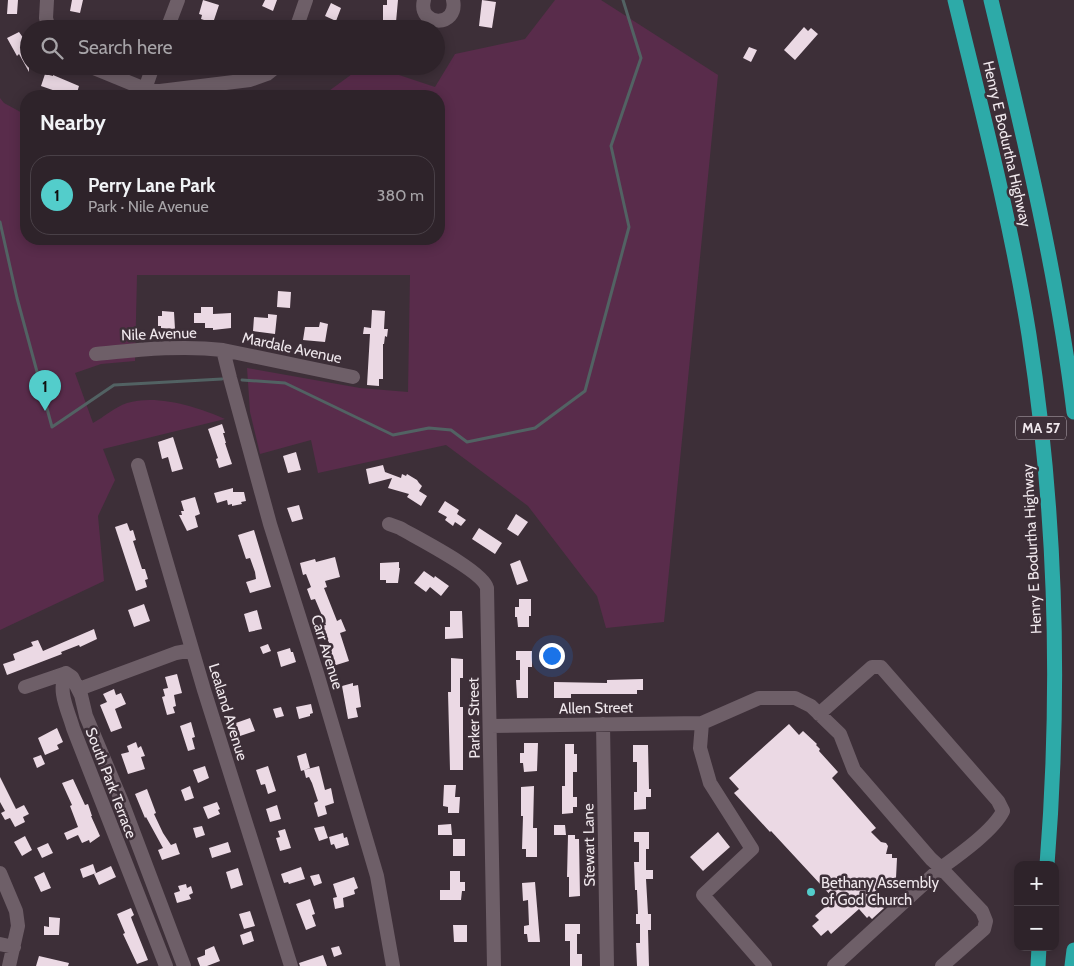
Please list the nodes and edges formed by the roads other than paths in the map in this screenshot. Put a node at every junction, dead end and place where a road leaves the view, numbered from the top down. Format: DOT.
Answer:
graph roads {
  1 [pos="47,0"];
  2 [pos="178,0"];
  3 [pos="306,0"];
  4 [pos="424,0"];
  5 [pos="453,0"];
  6 [pos="955,0"];
  7 [pos="992,4"];
  8 [pos="47,20"];
  9 [pos="170,20"];
  10 [pos="299,20"];
  11 [pos="436,20"];
  12 [pos="445,20"];
  13 [pos="112,75"];
  14 [pos="150,75"];
  15 [pos="264,75"];
  16 [pos="145,88"];
  17 [pos="160,90"];
  18 [pos="175,90"];
  19 [pos="224,350"];
  20 [pos="96,354"];
  21 [pos="353,377"];
  22 [pos="1074,412"];
  23 [pos="138,465"];
  24 [pos="389,524"];
  25 [pos="192,650"];
  26 [pos="66,673"];
  27 [pos="25,687"];
  28 [pos="79,689"];
  29 [pos="819,714"];
  30 [pos="702,723"];
  31 [pos="603,724"];
  32 [pos="490,726"];
  33 [pos="1047,861"];
  34 [pos="941,868"];
  35 [pos="0,872"];
  36 [pos="158,898"];
  37 [pos="140,903"];
  38 [pos="0,944"];
  39 [pos="14,947"];
  40 [pos="1074,950"];
  41 [pos="1039,951"];
  42 [pos="842,963"];
  43 [pos="9,966"];
  44 [pos="166,966"];
  45 [pos="184,966"];
  46 [pos="291,966"];
  47 [pos="393,966"];
  48 [pos="494,966"];
  49 [pos="607,966"];
  50 [pos="764,966"];
  51 [pos="942,966"];
  52 [pos="1038,966"];
  53 [pos="1072,966"];
  1 -- 8 [label="street"];
  2 -- 9 [label="street"];
  3 -- 10 [label="street"];
  4 -- 11 [label="street"];
  5 -- 12 [label="street"];
  6 -- 33 [label="highway, Henry E Bodurtha Highway / MA 57"];
  7 -- 22 [label="highway, Henry E Bodurtha Highway / MA 57"];
  13 -- 16 [label="street"];
  14 -- 16 [label="street"];
  15 -- 18 [label="street"];
  16 -- 17 [label="street"];
  19 -- 20 [label="street, Nile Avenue"];
  19 -- 21 [label="street, Mardale Avenue"];
  19 -- 47 [label="street, Carr Avenue"];
  23 -- 25 [label="street, Lealand Avenue"];
  24 -- 32 [label="street, Parker Street"];
  25 -- 28 [label="street"];
  25 -- 46 [label="street, Lealand Avenue"];
  26 -- 27 [label="street"];
  26 -- 28 [label="street, South Park Terrace"];
  26 -- 37 [label="street, South Park Terrace"];
  28 -- 36 [label="street, South Park Terrace"];
  29 -- 30 [label="street"];
  29 -- 34 [label="street"];
  29 -- 34 [label="street"];
  30 -- 31 [label="street, Allen Street"];
  30 -- 50 [label="street"];
  31 -- 32 [label="street, Allen Street"];
  31 -- 49 [label="street, Stewart Lane"];
  32 -- 48 [label="street, Parker Street"];
  34 -- 42 [label="street"];
  34 -- 51 [label="street"];
  35 -- 39 [label="street"];
  36 -- 37 [label="street"];
  36 -- 45 [label="street, South Park Terrace"];
  37 -- 44 [label="street, South Park Terrace"];
  38 -- 39 [label="street"];
  39 -- 43 [label="street"];
  40 -- 53 [label="highway"];
  41 -- 52 [label="highway"];
}
